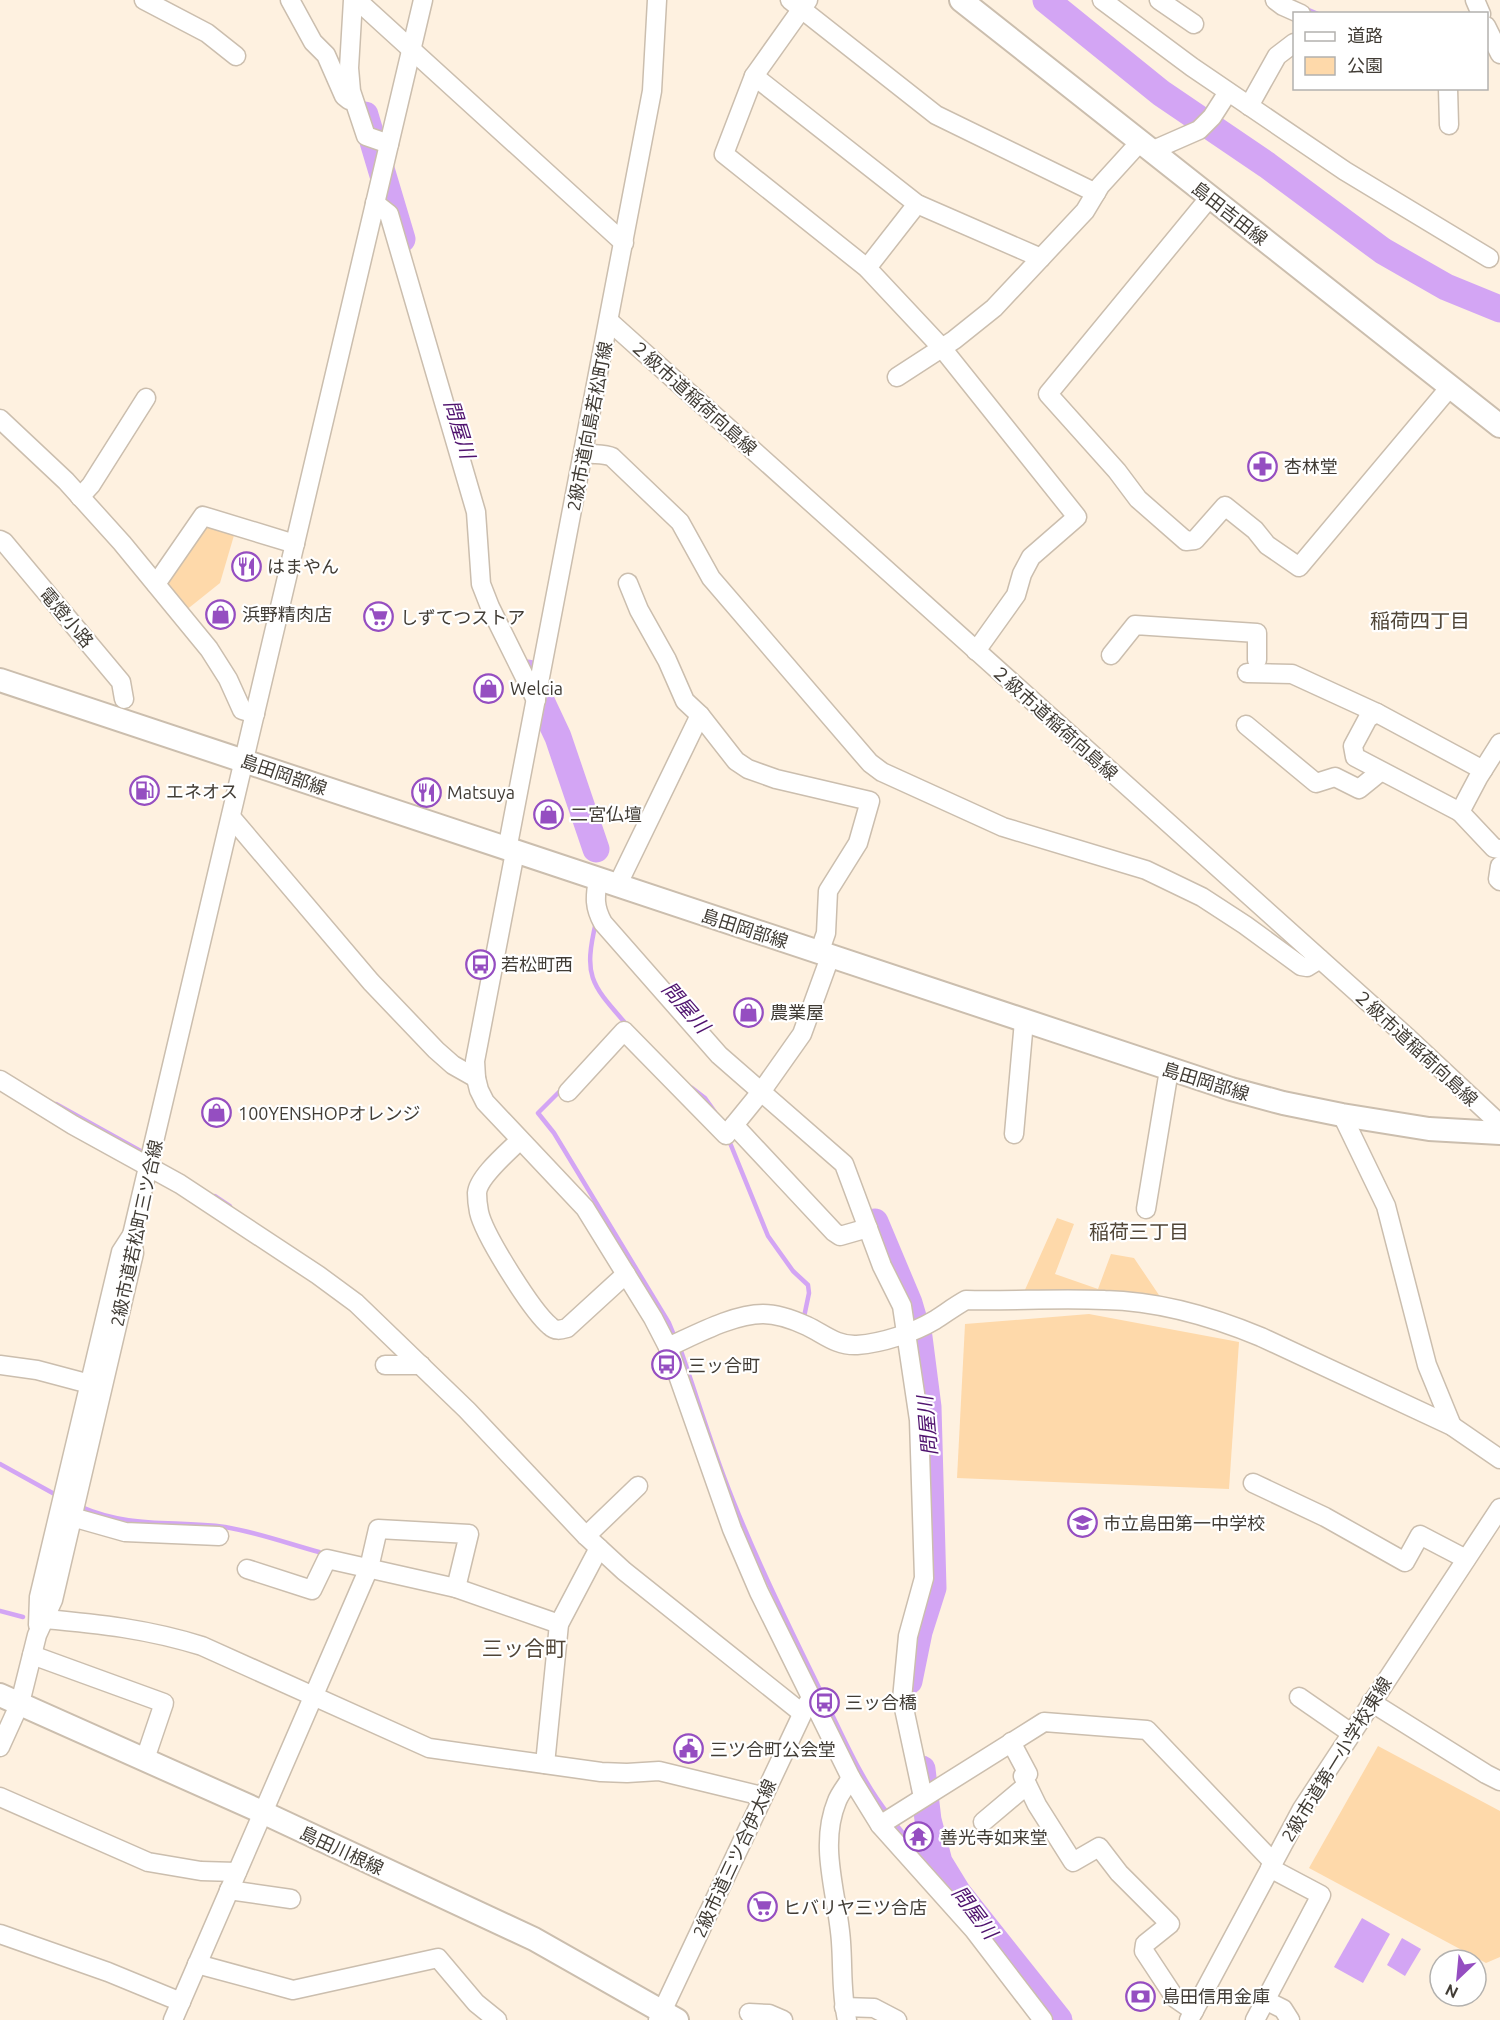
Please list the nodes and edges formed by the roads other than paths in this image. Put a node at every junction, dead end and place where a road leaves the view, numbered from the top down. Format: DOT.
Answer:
graph roads {
  1 [pos="144,0"];
  2 [pos="353,0"];
  3 [pos="357,0"];
  4 [pos="423,0"];
  5 [pos="657,0"];
  6 [pos="961,0"];
  7 [pos="1101,0"];
  8 [pos="1159,0"];
  9 [pos="1275,0"];
  10 [pos="293,3"];
  11 [pos="800,3"];
  12 [pos="1126,7"];
  13 [pos="1296,12"];
  14 [pos="1194,24"];
  15 [pos="1488,31"];
  16 [pos="1293,44"];
  17 [pos="412,48"];
  18 [pos="1496,50"];
  19 [pos="236,56"];
  20 [pos="754,76"];
  21 [pos="1448,90"];
  22 [pos="1228,92"];
  23 [pos="1249,106"];
  24 [pos="357,108"];
  25 [pos="1449,125"];
  26 [pos="389,144"];
  27 [pos="1146,146"];
  28 [pos="1096,193"];
  29 [pos="1210,197"];
  30 [pos="375,203"];
  31 [pos="916,204"];
  32 [pos="624,243"];
  33 [pos="1041,258"];
  34 [pos="1490,258"];
  35 [pos="867,268"];
  36 [pos="609,321"];
  37 [pos="942,348"];
  38 [pos="897,376"];
  39 [pos="1450,387"];
  40 [pos="146,398"];
  41 [pos="0,419"];
  42 [pos="1500,426"];
  43 [pos="584,453"];
  44 [pos="80,497"];
  45 [pos="0,540"];
  46 [pos="294,544"];
  47 [pos="628,583"];
  48 [pos="156,584"];
  49 [pos="976,651"];
  50 [pos="1112,655"];
  51 [pos="0,680"];
  52 [pos="124,699"];
  53 [pos="536,700"];
  54 [pos="1377,713"];
  55 [pos="255,714"];
  56 [pos="700,715"];
  57 [pos="1246,725"];
  58 [pos="1500,743"];
  59 [pos="244,760"];
  60 [pos="1483,770"];
  61 [pos="1380,772"];
  62 [pos="1460,812"];
  63 [pos="231,817"];
  64 [pos="1500,849"];
  65 [pos="511,851"];
  66 [pos="1500,866"];
  67 [pos="1500,881"];
  68 [pos="608,883"];
  69 [pos="825,955"];
  70 [pos="1320,959"];
  71 [pos="1024,1021"];
  72 [pos="1169,1070"];
  73 [pos="476,1078"];
  74 [pos="0,1080"];
  75 [pos="568,1092"];
  76 [pos="761,1092"];
  77 [pos="1342,1115"];
  78 [pos="1500,1124"];
  79 [pos="734,1125"];
  80 [pos="1500,1133"];
  81 [pos="1014,1134"];
  82 [pos="520,1140"];
  83 [pos="148,1166"];
  84 [pos="1146,1209"];
  85 [pos="868,1228"];
  86 [pos="626,1274"];
  87 [pos="906,1333"];
  88 [pos="668,1347"];
  89 [pos="0,1365"];
  90 [pos="385,1365"];
  91 [pos="421,1365"];
  92 [pos="96,1386"];
  93 [pos="1452,1426"];
  94 [pos="1500,1459"];
  95 [pos="1253,1483"];
  96 [pos="638,1486"];
  97 [pos="1500,1508"];
  98 [pos="72,1517"];
  99 [pos="219,1536"];
  100 [pos="592,1542"];
  101 [pos="1466,1559"];
  102 [pos="369,1568"];
  103 [pos="247,1569"];
  104 [pos="456,1588"];
  105 [pos="559,1624"];
  106 [pos="41,1627"];
  107 [pos="32,1655"];
  108 [pos="313,1696"];
  109 [pos="1299,1697"];
  110 [pos="10,1699"];
  111 [pos="1371,1702"];
  112 [pos="806,1705"];
  113 [pos="1351,1733"];
  114 [pos="1011,1742"];
  115 [pos="0,1747"];
  116 [pos="145,1759"];
  117 [pos="545,1764"];
  118 [pos="851,1778"];
  119 [pos="1500,1781"];
  120 [pos="1027,1785"];
  121 [pos="762,1796"];
  122 [pos="0,1797"];
  123 [pos="923,1797"];
  124 [pos="262,1812"];
  125 [pos="983,1822"];
  126 [pos="880,1825"];
  127 [pos="1271,1865"];
  128 [pos="237,1872"];
  129 [pos="229,1890"];
  130 [pos="291,1899"];
  131 [pos="0,1934"];
  132 [pos="197,1964"];
  133 [pos="1265,2000"];
  134 [pos="181,2002"];
  135 [pos="475,2012"];
  136 [pos="748,2013"];
  137 [pos="845,2014"];
  138 [pos="1191,2015"];
  139 [pos="666,2017"];
  140 [pos="173,2020"];
  141 [pos="496,2020"];
  142 [pos="783,2020"];
  143 [pos="897,2020"];
  144 [pos="1043,2020"];
  145 [pos="1255,2020"];
  146 [pos="1290,2020"];
  1 -- 19 [label="street"];
  2 -- 24 [label="street"];
  3 -- 17 [label="street"];
  4 -- 17 [label="street, 2級市道若松町三ツ合線"];
  5 -- 32 [label="street, 2級市道向島若松町線"];
  6 -- 27 [label="main road, 島田吉田線"];
  7 -- 12 [label="street"];
  8 -- 14 [label="street"];
  9 -- 13 [label="street"];
  10 -- 24 [label="street"];
  11 -- 20 [label="street"];
  11 -- 28 [label="street"];
  12 -- 22 [label="street"];
  15 -- 18 [label="street"];
  16 -- 23 [label="street"];
  17 -- 26 [label="street, 2級市道若松町三ツ合線"];
  17 -- 32 [label="street"];
  20 -- 31 [label="street"];
  20 -- 35 [label="street"];
  21 -- 25 [label="street"];
  22 -- 23 [label="street"];
  22 -- 27 [label="street"];
  23 -- 34 [label="street"];
  24 -- 26 [label="street"];
  26 -- 30 [label="street, 2級市道若松町三ツ合線"];
  27 -- 28 [label="street"];
  27 -- 29 [label="main road, 島田吉田線"];
  28 -- 33 [label="street"];
  29 -- 39 [label="main road, 島田吉田線"];
  29 -- 39 [label="street"];
  30 -- 46 [label="street, 2級市道若松町三ツ合線"];
  30 -- 53 [label="street"];
  31 -- 33 [label="street"];
  31 -- 35 [label="street"];
  32 -- 36 [label="street, 2級市道向島若松町線"];
  33 -- 37 [label="street"];
  35 -- 37 [label="street"];
  36 -- 43 [label="street, 2級市道向島若松町線"];
  36 -- 49 [label="street, ２級市道稲荷向島線"];
  37 -- 38 [label="street"];
  37 -- 49 [label="street"];
  39 -- 42 [label="main road, 島田吉田線"];
  40 -- 44 [label="street"];
  41 -- 44 [label="street"];
  43 -- 53 [label="street, 2級市道向島若松町線"];
  43 -- 70 [label="street"];
  44 -- 48 [label="street"];
  45 -- 52 [label="street, 電燈小路"];
  46 -- 48 [label="street"];
  46 -- 55 [label="street, 2級市道若松町三ツ合線"];
  47 -- 56 [label="street"];
  48 -- 55 [label="street"];
  49 -- 70 [label="street, ２級市道稲荷向島線"];
  50 -- 54 [label="street"];
  51 -- 59 [label="main road, 島田岡部線"];
  53 -- 65 [label="street, 2級市道向島若松町線"];
  54 -- 60 [label="street"];
  54 -- 61 [label="street"];
  55 -- 59 [label="street, 2級市道若松町三ツ合線"];
  56 -- 68 [label="street"];
  56 -- 69 [label="street"];
  57 -- 61 [label="street"];
  58 -- 60 [label="street"];
  59 -- 63 [label="street, 2級市道若松町三ツ合線"];
  59 -- 65 [label="main road, 島田岡部線"];
  60 -- 62 [label="street"];
  61 -- 62 [label="street"];
  62 -- 64 [label="street"];
  63 -- 73 [label="street"];
  63 -- 83 [label="street, 2級市道若松町三ツ合線"];
  65 -- 68 [label="main road, 島田岡部線"];
  65 -- 73 [label="street, 2級市道向島若松町線"];
  66 -- 67 [label="street"];
  68 -- 69 [label="main road, 島田岡部線"];
  68 -- 76 [label="street"];
  69 -- 71 [label="main road, 島田岡部線"];
  69 -- 76 [label="street"];
  70 -- 78 [label="street, ２級市道稲荷向島線"];
  71 -- 72 [label="main road, 島田岡部線"];
  71 -- 81 [label="street"];
  72 -- 77 [label="main road, 島田岡部線"];
  72 -- 84 [label="street"];
  73 -- 82 [label="street"];
  74 -- 83 [label="street"];
  75 -- 79 [label="street"];
  76 -- 79 [label="street"];
  76 -- 85 [label="street"];
  77 -- 80 [label="main road, 島田岡部線"];
  77 -- 93 [label="street"];
  79 -- 85 [label="street"];
  82 -- 86 [label="street"];
  82 -- 86 [label="street"];
  83 -- 91 [label="street"];
  83 -- 92 [label="street, 2級市道若松町三ツ合線"];
  85 -- 87 [label="street"];
  86 -- 88 [label="street"];
  87 -- 88 [label="street"];
  87 -- 93 [label="street"];
  87 -- 123 [label="street"];
  88 -- 112 [label="street"];
  89 -- 92 [label="street"];
  90 -- 91 [label="street"];
  91 -- 100 [label="street"];
  92 -- 98 [label="street, 2級市道若松町三ツ合線"];
  92 -- 106 [label="street"];
  93 -- 94 [label="street"];
  95 -- 101 [label="street"];
  96 -- 100 [label="street"];
  97 -- 101 [label="street, 2級市道第一小学校東線"];
  98 -- 99 [label="street"];
  98 -- 106 [label="street, 2級市道若松町三ツ合線"];
  100 -- 105 [label="street"];
  100 -- 112 [label="street"];
  101 -- 111 [label="street, 2級市道第一小学校東線"];
  102 -- 103 [label="street"];
  102 -- 104 [label="street"];
  102 -- 104 [label="street"];
  102 -- 108 [label="street"];
  104 -- 105 [label="street"];
  105 -- 117 [label="street"];
  106 -- 107 [label="street, 2級市道若松町三ツ合線"];
  106 -- 108 [label="street"];
  107 -- 110 [label="street, 2級市道若松町三ツ合線"];
  107 -- 116 [label="street"];
  108 -- 117 [label="street"];
  108 -- 124 [label="street"];
  109 -- 113 [label="street"];
  110 -- 115 [label="street, 2級市道若松町三ツ合線"];
  110 -- 116 [label="main road, 島田川根線"];
  111 -- 113 [label="street, 2級市道第一小学校東線"];
  111 -- 119 [label="street"];
  112 -- 118 [label="street"];
  112 -- 121 [label="street, 2級市道三ツ合伊太線"];
  113 -- 127 [label="street, 2級市道第一小学校東線"];
  114 -- 120 [label="street"];
  114 -- 123 [label="street"];
  114 -- 127 [label="street"];
  116 -- 124 [label="main road, 島田川根線"];
  117 -- 121 [label="street"];
  118 -- 126 [label="street"];
  118 -- 137 [label="street"];
  120 -- 125 [label="street"];
  120 -- 138 [label="street"];
  121 -- 139 [label="street, 2級市道三ツ合伊太線"];
  122 -- 128 [label="street"];
  123 -- 126 [label="street"];
  124 -- 128 [label="street"];
  124 -- 139 [label="main road, 島田川根線"];
  126 -- 144 [label="street"];
  127 -- 133 [label="street"];
  127 -- 138 [label="street, 2級市道第一小学校東線"];
  128 -- 129 [label="street"];
  129 -- 130 [label="street"];
  129 -- 132 [label="street"];
  131 -- 134 [label="street"];
  132 -- 134 [label="street"];
  132 -- 135 [label="street"];
  133 -- 145 [label="street"];
  133 -- 146 [label="street"];
  134 -- 140 [label="street"];
  135 -- 141 [label="street"];
  136 -- 142 [label="street"];
  137 -- 143 [label="street"];
}
